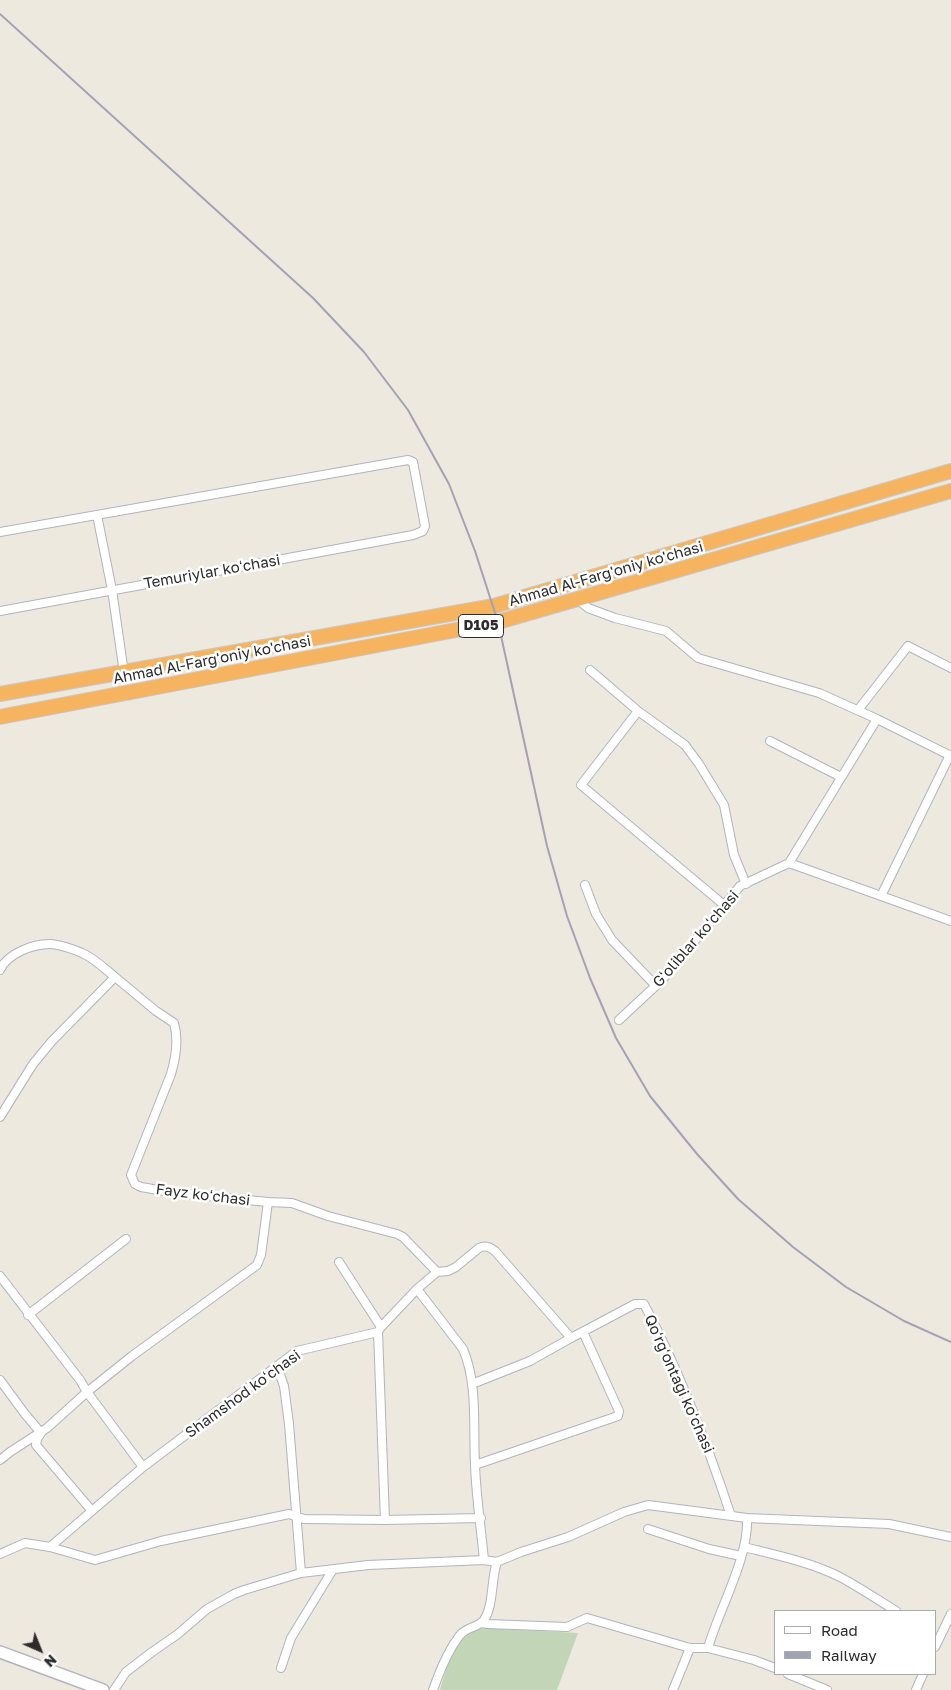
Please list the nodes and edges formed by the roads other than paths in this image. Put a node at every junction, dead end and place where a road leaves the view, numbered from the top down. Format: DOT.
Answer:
graph roads {
  1 [pos="951,471"];
  2 [pos="951,490"];
  3 [pos="97,514"];
  4 [pos="796,516"];
  5 [pos="0,532"];
  6 [pos="803,534"];
  7 [pos="112,590"];
  8 [pos="577,599"];
  9 [pos="0,610"];
  10 [pos="951,668"];
  11 [pos="590,670"];
  12 [pos="124,673"];
  13 [pos="27,689"];
  14 [pos="0,694"];
  15 [pos="858,710"];
  16 [pos="31,711"];
  17 [pos="638,711"];
  18 [pos="0,717"];
  19 [pos="877,719"];
  20 [pos="770,741"];
  21 [pos="950,756"];
  22 [pos="841,777"];
  23 [pos="789,863"];
  24 [pos="746,884"];
  25 [pos="585,885"];
  26 [pos="881,896"];
  27 [pos="724,905"];
  28 [pos="951,921"];
  29 [pos="0,970"];
  30 [pos="115,977"];
  31 [pos="656,986"];
  32 [pos="619,1020"];
  33 [pos="0,1099"];
  34 [pos="9,1102"];
  35 [pos="0,1117"];
  36 [pos="268,1202"];
  37 [pos="126,1239"];
  38 [pos="339,1262"];
  39 [pos="437,1272"];
  40 [pos="0,1276"];
  41 [pos="417,1289"];
  42 [pos="28,1315"];
  43 [pos="379,1330"];
  44 [pos="583,1332"];
  45 [pos="571,1338"];
  46 [pos="277,1366"];
  47 [pos="0,1380"];
  48 [pos="472,1384"];
  49 [pos="87,1392"];
  50 [pos="41,1433"];
  51 [pos="0,1460"];
  52 [pos="475,1465"];
  53 [pos="143,1467"];
  54 [pos="92,1511"];
  55 [pos="731,1516"];
  56 [pos="297,1517"];
  57 [pos="480,1518"];
  58 [pos="747,1518"];
  59 [pos="385,1520"];
  60 [pos="648,1529"];
  61 [pos="951,1537"];
  62 [pos="50,1547"];
  63 [pos="744,1547"];
  64 [pos="0,1554"];
  65 [pos="741,1556"];
  66 [pos="484,1560"];
  67 [pos="497,1562"];
  68 [pos="332,1571"];
  69 [pos="301,1573"];
  70 [pos="894,1610"];
  71 [pos="951,1614"];
  72 [pos="481,1623"];
  73 [pos="939,1628"];
  74 [pos="936,1643"];
  75 [pos="690,1648"];
  76 [pos="708,1648"];
  77 [pos="0,1652"];
  78 [pos="281,1668"];
  79 [pos="774,1668"];
  80 [pos="790,1675"];
  81 [pos="923,1675"];
  82 [pos="104,1690"];
  83 [pos="114,1690"];
  84 [pos="433,1690"];
  85 [pos="673,1690"];
  86 [pos="827,1690"];
  87 [pos="916,1690"];
  1 -- 4 [label="highway, Ahmad Al-Farg'oniy ko'chasi / D105"];
  2 -- 6 [label="highway, Ahmad Al-Farg'oniy ko'chasi / D105"];
  3 -- 5 [label="street"];
  3 -- 7 [label="street"];
  3 -- 7 [label="street, Temuriylar koʻchasi"];
  4 -- 6 [label="highway"];
  4 -- 12 [label="highway, Ahmad Al-Farg'oniy ko'chasi / D105"];
  6 -- 8 [label="highway, Ahmad Al-Farg'oniy ko'chasi / D105"];
  7 -- 9 [label="street, Temuriylar koʻchasi"];
  7 -- 12 [label="street"];
  8 -- 15 [label="street"];
  8 -- 16 [label="highway, Ahmad Al-Farg'oniy ko'chasi / D105"];
  10 -- 15 [label="street"];
  11 -- 17 [label="street"];
  12 -- 13 [label="highway, Ahmad Al-Farg'oniy ko'chasi / D105"];
  13 -- 14 [label="highway, Ahmad Al-Farg'oniy ko'chasi / D105"];
  13 -- 16 [label="highway"];
  15 -- 19 [label="street"];
  16 -- 18 [label="highway, Ahmad Al-Farg'oniy ko'chasi / D105"];
  17 -- 24 [label="street"];
  17 -- 27 [label="street"];
  19 -- 21 [label="street"];
  19 -- 22 [label="street"];
  20 -- 22 [label="street"];
  21 -- 26 [label="street"];
  22 -- 23 [label="street"];
  23 -- 24 [label="street, Gʻoliblar koʻchasi"];
  23 -- 26 [label="street"];
  24 -- 27 [label="street, Gʻoliblar koʻchasi"];
  25 -- 31 [label="street"];
  26 -- 28 [label="street"];
  27 -- 31 [label="street, Gʻoliblar koʻchasi"];
  29 -- 30 [label="street"];
  30 -- 34 [label="street"];
  30 -- 36 [label="street, Fayz koʻchasi"];
  31 -- 32 [label="street, Gʻoliblar koʻchasi"];
  33 -- 34 [label="street"];
  34 -- 35 [label="street"];
  36 -- 39 [label="street"];
  36 -- 49 [label="street, Fayz koʻchasi"];
  37 -- 42 [label="street"];
  38 -- 43 [label="street"];
  39 -- 41 [label="street"];
  39 -- 45 [label="street"];
  40 -- 42 [label="street"];
  41 -- 43 [label="street"];
  41 -- 48 [label="street"];
  42 -- 49 [label="street"];
  43 -- 46 [label="street, Shamshod koʻchasi"];
  43 -- 59 [label="street"];
  44 -- 45 [label="street, Qoʻrgʻontagi koʻchasi"];
  44 -- 52 [label="street"];
  44 -- 55 [label="street, Qoʻrgʻontagi koʻchasi"];
  45 -- 48 [label="street, Qoʻrgʻontagi koʻchasi"];
  46 -- 53 [label="street, Shamshod koʻchasi"];
  46 -- 56 [label="street"];
  47 -- 50 [label="street"];
  48 -- 52 [label="street"];
  49 -- 50 [label="street, Fayz koʻchasi"];
  49 -- 53 [label="street"];
  50 -- 51 [label="street, Fayz koʻchasi"];
  50 -- 54 [label="street"];
  52 -- 57 [label="street"];
  53 -- 54 [label="street, Shamshod koʻchasi"];
  54 -- 62 [label="street, Shamshod koʻchasi"];
  55 -- 58 [label="street"];
  55 -- 67 [label="street"];
  56 -- 59 [label="street"];
  56 -- 62 [label="street"];
  56 -- 69 [label="street"];
  57 -- 59 [label="street"];
  57 -- 66 [label="street"];
  58 -- 61 [label="street"];
  58 -- 63 [label="street"];
  60 -- 65 [label="street"];
  62 -- 64 [label="street"];
  63 -- 65 [label="street"];
  63 -- 70 [label="street"];
  65 -- 76 [label="street"];
  66 -- 67 [label="street"];
  66 -- 68 [label="street"];
  67 -- 72 [label="street"];
  68 -- 69 [label="street"];
  68 -- 78 [label="street"];
  69 -- 83 [label="street"];
  71 -- 73 [label="street"];
  72 -- 75 [label="street"];
  72 -- 84 [label="street"];
  73 -- 74 [label="street"];
  75 -- 76 [label="street"];
  75 -- 85 [label="street"];
  76 -- 79 [label="street"];
  77 -- 82 [label="main road"];
  80 -- 86 [label="street"];
  81 -- 87 [label="street"];
}
